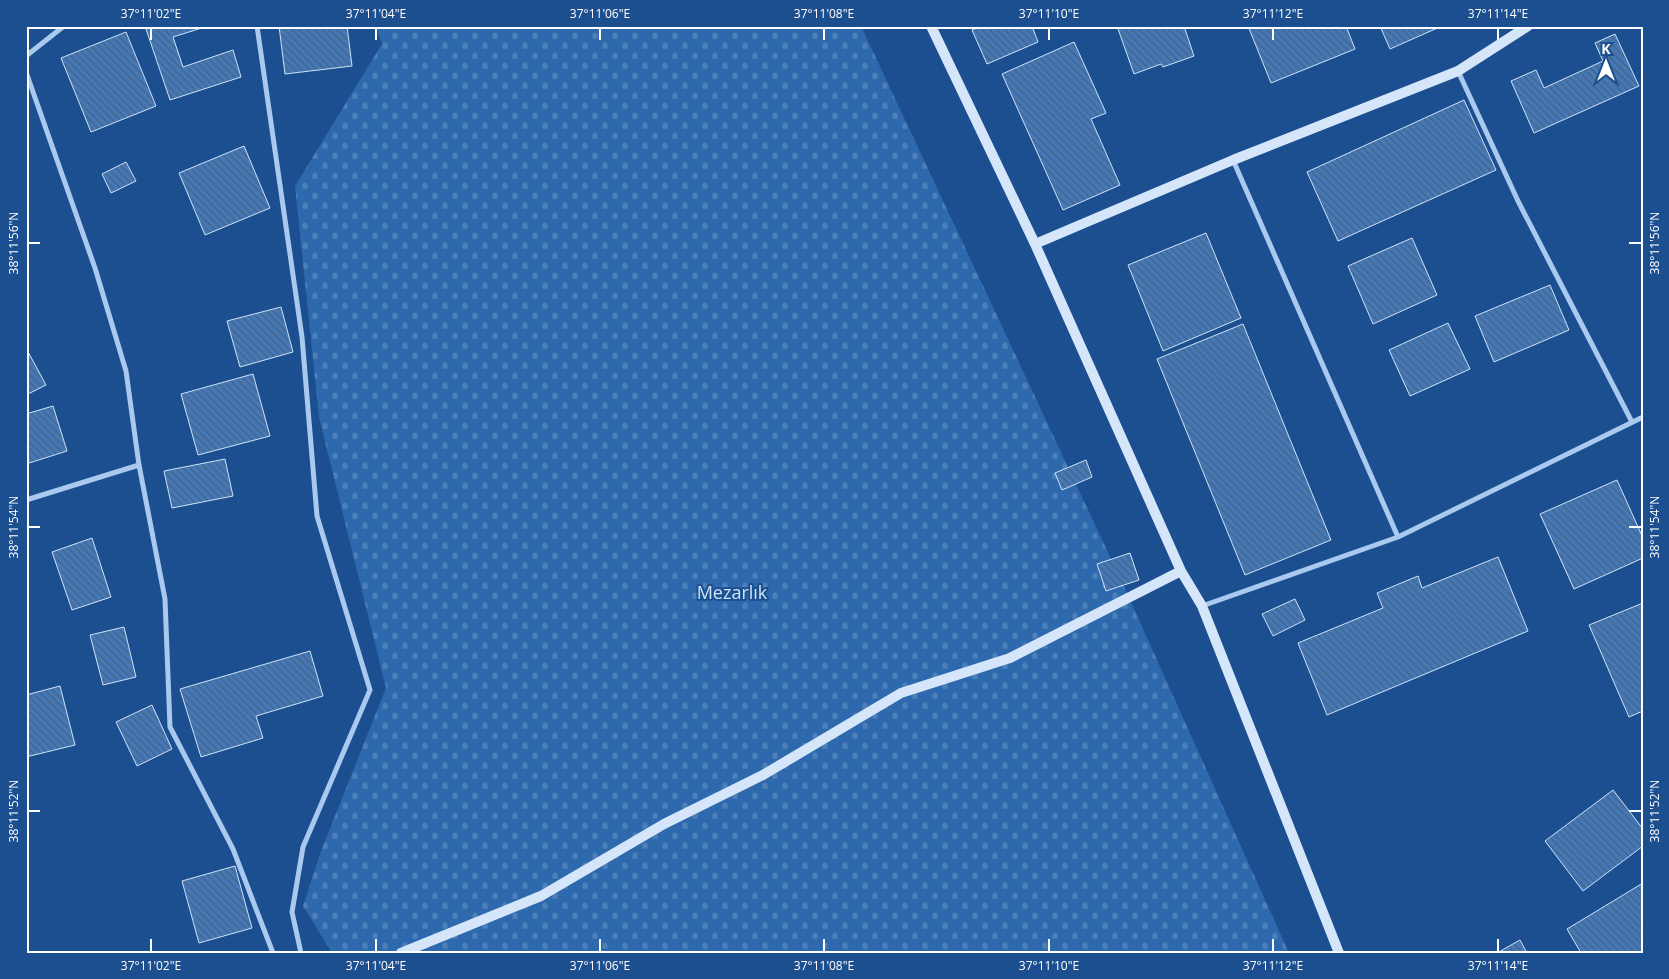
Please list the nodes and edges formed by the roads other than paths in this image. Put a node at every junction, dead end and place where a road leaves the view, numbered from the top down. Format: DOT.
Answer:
graph roads {
  1 [pos="64,26"];
  2 [pos="257,26"];
  3 [pos="931,26"];
  4 [pos="1528,26"];
  5 [pos="26,56"];
  6 [pos="1458,71"];
  7 [pos="26,72"];
  8 [pos="1233,160"];
  9 [pos="1035,244"];
  10 [pos="1643,417"];
  11 [pos="1632,422"];
  12 [pos="139,465"];
  13 [pos="26,500"];
  14 [pos="1398,538"];
  15 [pos="1181,571"];
  16 [pos="1202,606"];
  17 [pos="273,953"];
  18 [pos="301,953"];
  19 [pos="401,953"];
  20 [pos="1339,953"];
  1 -- 5 [label="street"];
  2 -- 18 [label="street"];
  3 -- 9 [label="street"];
  4 -- 6 [label="street"];
  6 -- 8 [label="street"];
  6 -- 11 [label="street"];
  7 -- 12 [label="street"];
  8 -- 9 [label="street"];
  8 -- 14 [label="street"];
  9 -- 15 [label="street"];
  10 -- 11 [label="street"];
  11 -- 14 [label="street"];
  12 -- 13 [label="street"];
  12 -- 17 [label="street"];
  14 -- 16 [label="street"];
  15 -- 16 [label="street"];
  15 -- 19 [label="street"];
  16 -- 20 [label="street"];
}
